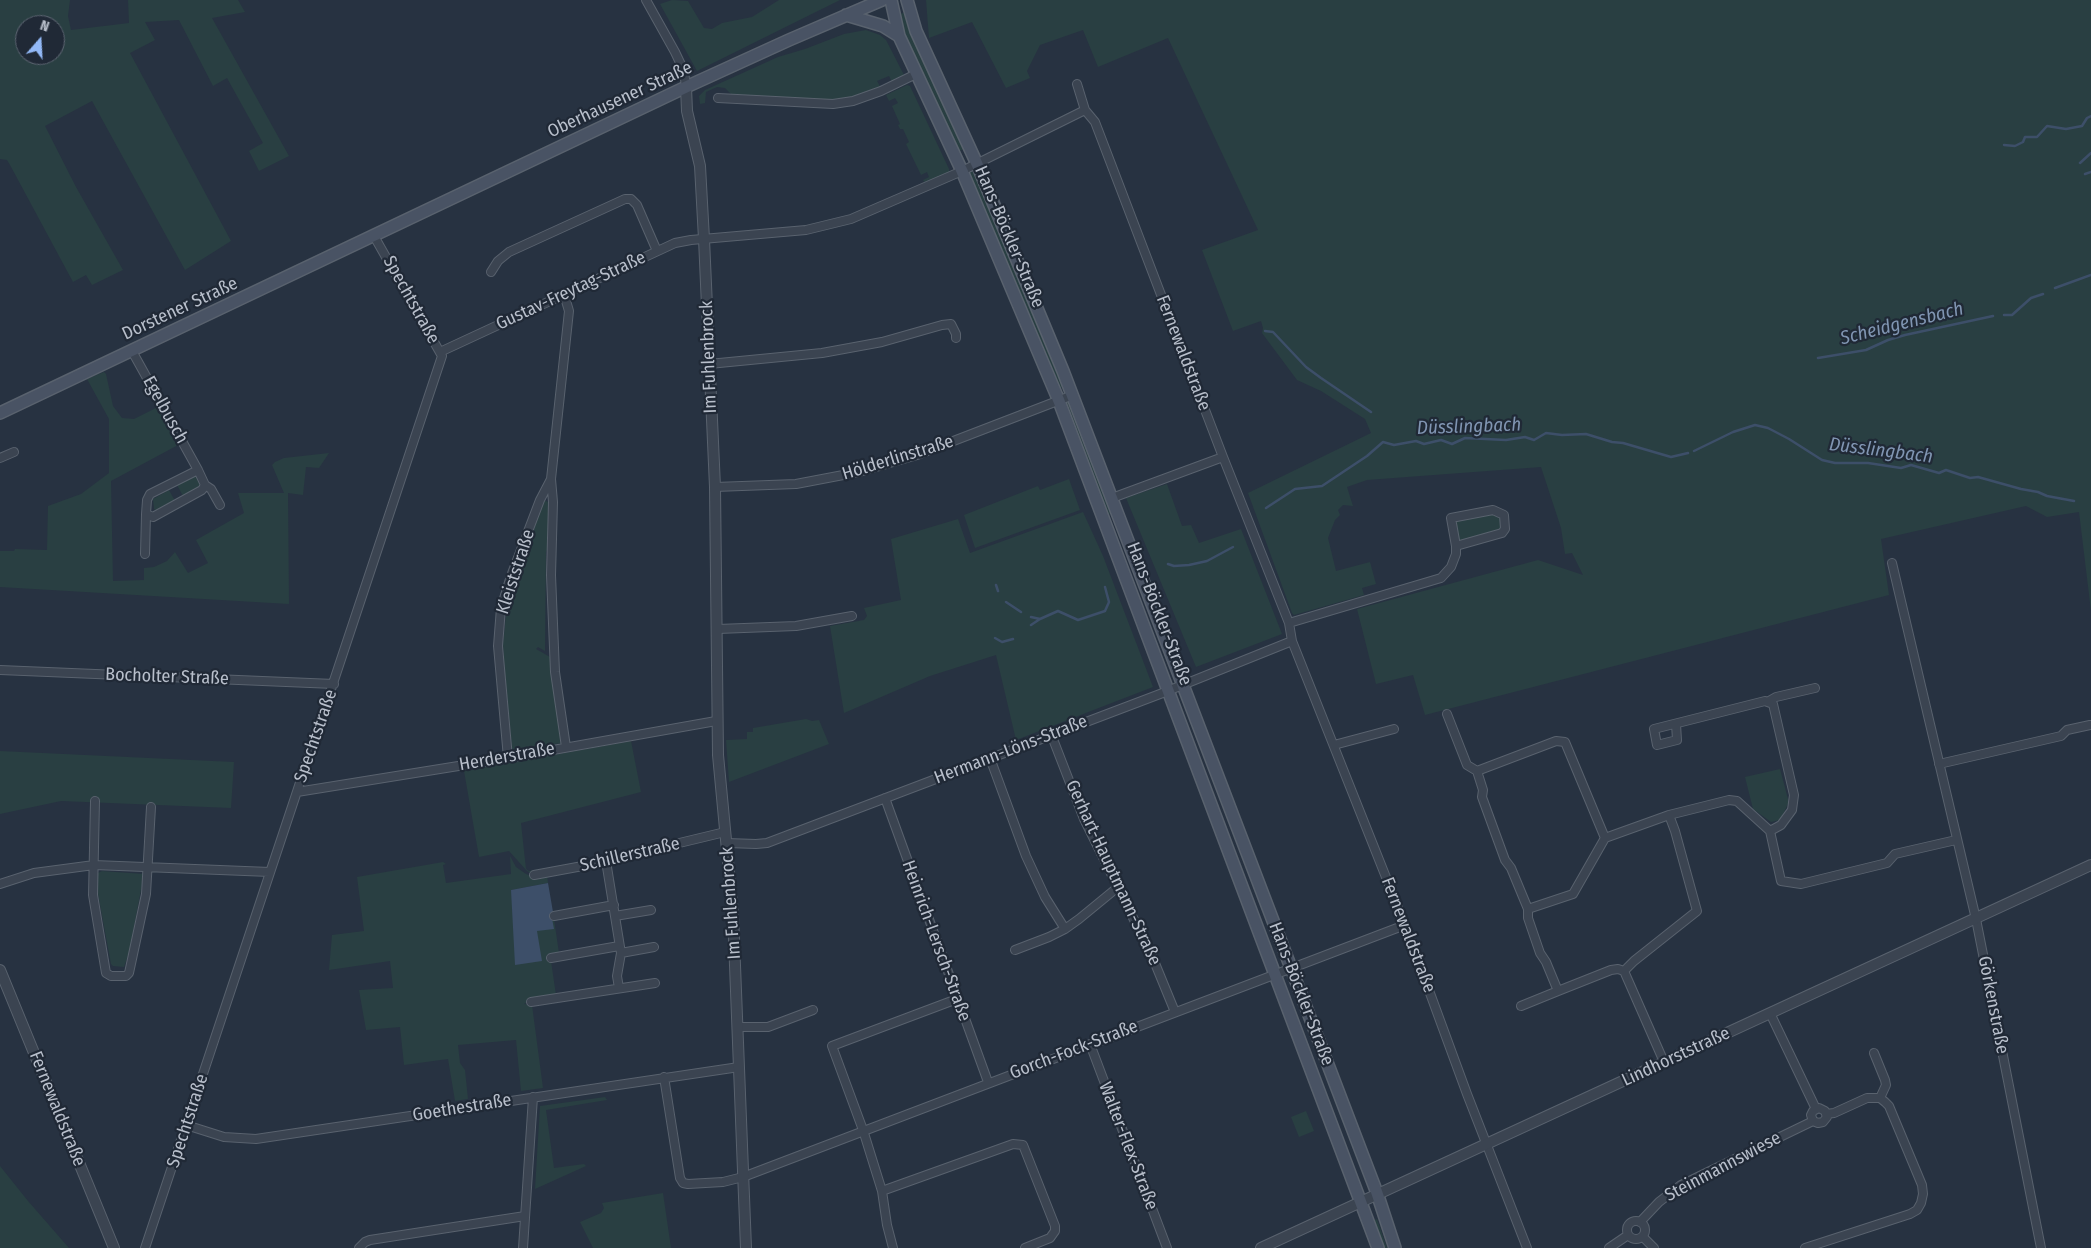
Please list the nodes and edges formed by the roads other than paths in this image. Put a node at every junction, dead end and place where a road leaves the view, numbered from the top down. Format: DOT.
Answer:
graph roads {
  1 [pos="646,0"];
  2 [pos="882,0"];
  3 [pos="891,0"];
  4 [pos="907,0"];
  5 [pos="846,15"];
  6 [pos="899,36"];
  7 [pos="916,74"];
  8 [pos="1077,84"];
  9 [pos="686,87"];
  10 [pos="718,98"];
  11 [pos="1085,110"];
  12 [pos="977,164"];
  13 [pos="962,171"];
  14 [pos="374,236"];
  15 [pos="704,239"];
  16 [pos="657,251"];
  17 [pos="492,272"];
  18 [pos="564,294"];
  19 [pos="956,338"];
  20 [pos="132,350"];
  21 [pos="440,352"];
  22 [pos="709,364"];
  23 [pos="1073,395"];
  24 [pos="1059,401"];
  25 [pos="0,413"];
  26 [pos="14,452"];
  27 [pos="1223,457"];
  28 [pos="0,458"];
  29 [pos="198,470"];
  30 [pos="551,478"];
  31 [pos="205,485"];
  32 [pos="715,487"];
  33 [pos="1112,498"];
  34 [pos="220,505"];
  35 [pos="146,514"];
  36 [pos="1456,546"];
  37 [pos="145,554"];
  38 [pos="1892,562"];
  39 [pos="852,616"];
  40 [pos="1289,623"];
  41 [pos="718,629"];
  42 [pos="1292,641"];
  43 [pos="0,670"];
  44 [pos="334,684"];
  45 [pos="1183,685"];
  46 [pos="1815,688"];
  47 [pos="1169,690"];
  48 [pos="1769,702"];
  49 [pos="1447,714"];
  50 [pos="716,720"];
  51 [pos="1676,724"];
  52 [pos="2090,725"];
  53 [pos="1394,729"];
  54 [pos="1051,734"];
  55 [pos="1334,745"];
  56 [pos="566,747"];
  57 [pos="508,758"];
  58 [pos="990,758"];
  59 [pos="1939,764"];
  60 [pos="1477,771"];
  61 [pos="297,792"];
  62 [pos="884,798"];
  63 [pos="95,801"];
  64 [pos="152,807"];
  65 [pos="1669,815"];
  66 [pos="1770,831"];
  67 [pos="726,838"];
  68 [pos="1605,838"];
  69 [pos="1956,840"];
  70 [pos="606,861"];
  71 [pos="94,865"];
  72 [pos="2091,865"];
  73 [pos="148,868"];
  74 [pos="270,872"];
  75 [pos="534,875"];
  76 [pos="0,884"];
  77 [pos="1118,887"];
  78 [pos="614,905"];
  79 [pos="1528,909"];
  80 [pos="651,910"];
  81 [pos="554,916"];
  82 [pos="615,916"];
  83 [pos="1976,919"];
  84 [pos="1405,925"];
  85 [pos="1065,928"];
  86 [pos="654,947"];
  87 [pos="620,949"];
  88 [pos="1015,950"];
  89 [pos="551,958"];
  90 [pos="1290,968"];
  91 [pos="0,970"];
  92 [pos="1624,971"];
  93 [pos="1275,973"];
  94 [pos="656,983"];
  95 [pos="619,988"];
  96 [pos="1558,991"];
  97 [pos="957,999"];
  98 [pos="531,1002"];
  99 [pos="1522,1006"];
  100 [pos="813,1010"];
  101 [pos="1175,1012"];
  102 [pos="1770,1013"];
  103 [pos="738,1027"];
  104 [pos="1090,1044"];
  105 [pos="1874,1053"];
  106 [pos="1664,1062"];
  107 [pos="739,1067"];
  108 [pos="664,1077"];
  109 [pos="988,1082"];
  110 [pos="533,1097"];
  111 [pos="1880,1098"];
  112 [pos="1816,1109"];
  113 [pos="1826,1114"];
  114 [pos="1813,1121"];
  115 [pos="186,1125"];
  116 [pos="863,1130"];
  117 [pos="1487,1143"];
  118 [pos="743,1177"];
  119 [pos="882,1192"];
  120 [pos="1377,1193"];
  121 [pos="1361,1201"];
  122 [pos="525,1216"];
  123 [pos="1640,1222"];
  124 [pos="1628,1235"];
  125 [pos="1643,1237"];
  126 [pos="114,1248"];
  127 [pos="146,1248"];
  128 [pos="359,1248"];
  129 [pos="523,1248"];
  130 [pos="746,1248"];
  131 [pos="893,1248"];
  132 [pos="1026,1248"];
  133 [pos="1167,1248"];
  134 [pos="1261,1248"];
  135 [pos="1378,1248"];
  136 [pos="1395,1248"];
  137 [pos="1526,1248"];
  138 [pos="1609,1248"];
  139 [pos="1654,1248"];
  140 [pos="1805,1248"];
  141 [pos="2041,1248"];
  1 -- 9 [label="street"];
  2 -- 5 [label="main road, Oberhausener Straße"];
  3 -- 6 [label="main road, Hans-Böckler-Straße"];
  4 -- 12 [label="main road, Hans-Böckler-Straße"];
  5 -- 6 [label="main road"];
  5 -- 9 [label="main road, Oberhausener Straße"];
  6 -- 7 [label="main road, Hans-Böckler-Straße"];
  7 -- 10 [label="street"];
  7 -- 13 [label="main road, Hans-Böckler-Straße"];
  8 -- 11 [label="street, Fernewaldstraße"];
  9 -- 14 [label="main road, Oberhausener Straße"];
  9 -- 15 [label="street, Im Fuhlenbrock"];
  11 -- 12 [label="street, Gustav-Freytag-Straße"];
  11 -- 27 [label="street, Fernewaldstraße"];
  12 -- 13 [label="street, Gustav-Freytag-Straße"];
  12 -- 23 [label="main road, Hans-Böckler-Straße"];
  13 -- 15 [label="street, Gustav-Freytag-Straße"];
  13 -- 24 [label="main road, Hans-Böckler-Straße"];
  14 -- 20 [label="main road, Dorstener Straße"];
  14 -- 21 [label="street, Spechtstraße"];
  15 -- 16 [label="street, Gustav-Freytag-Straße"];
  15 -- 22 [label="street, Im Fuhlenbrock"];
  16 -- 17 [label="street"];
  16 -- 18 [label="street, Gustav-Freytag-Straße"];
  18 -- 21 [label="street, Gustav-Freytag-Straße"];
  18 -- 30 [label="street, Kleiststraße"];
  19 -- 22 [label="street"];
  20 -- 25 [label="main road, Dorstener Straße"];
  20 -- 29 [label="street, Egelbusch"];
  21 -- 44 [label="street, Spechtstraße"];
  22 -- 32 [label="street, Im Fuhlenbrock"];
  23 -- 24 [label="street, Hölderlinstraße"];
  23 -- 33 [label="main road, Hans-Böckler-Straße"];
  24 -- 32 [label="street, Hölderlinstraße"];
  24 -- 47 [label="main road, Hans-Böckler-Straße"];
  26 -- 28 [label="street"];
  27 -- 33 [label="street"];
  27 -- 40 [label="street, Fernewaldstraße"];
  29 -- 31 [label="street, Egelbusch"];
  29 -- 35 [label="street"];
  30 -- 56 [label="street, Kleiststraße"];
  30 -- 57 [label="street, Kleiststraße"];
  31 -- 34 [label="street, Egelbusch"];
  31 -- 35 [label="street"];
  32 -- 41 [label="street, Im Fuhlenbrock"];
  33 -- 45 [label="main road, Hans-Böckler-Straße"];
  35 -- 37 [label="street"];
  36 -- 36 [label="street"];
  36 -- 40 [label="street"];
  38 -- 59 [label="street, Görkenstraße"];
  39 -- 41 [label="street"];
  40 -- 42 [label="street, Fernewaldstraße"];
  41 -- 50 [label="street, Im Fuhlenbrock"];
  42 -- 45 [label="street, Hermann-Löns-Straße"];
  42 -- 55 [label="street, Fernewaldstraße"];
  43 -- 44 [label="street, Bocholter Straße"];
  44 -- 61 [label="street, Spechtstraße"];
  45 -- 47 [label="street, Hermann-Löns-Straße"];
  45 -- 90 [label="main road, Hans-Böckler-Straße"];
  46 -- 48 [label="street"];
  47 -- 54 [label="street, Hermann-Löns-Straße"];
  47 -- 93 [label="main road, Hans-Böckler-Straße"];
  48 -- 51 [label="street"];
  48 -- 66 [label="street"];
  49 -- 60 [label="street"];
  50 -- 56 [label="street, Herderstraße"];
  50 -- 67 [label="street, Im Fuhlenbrock"];
  52 -- 59 [label="street"];
  53 -- 55 [label="street"];
  54 -- 58 [label="street, Hermann-Löns-Straße"];
  54 -- 77 [label="street, Gerhart-Hauptmann-Straße"];
  55 -- 84 [label="street, Fernewaldstraße"];
  56 -- 57 [label="street, Herderstraße"];
  57 -- 61 [label="street, Herderstraße"];
  58 -- 62 [label="street, Hermann-Löns-Straße"];
  58 -- 85 [label="street"];
  59 -- 69 [label="street, Görkenstraße"];
  60 -- 68 [label="street"];
  60 -- 79 [label="street"];
  61 -- 74 [label="street, Spechtstraße"];
  62 -- 67 [label="street, Hermann-Löns-Straße"];
  62 -- 97 [label="street, Heinrich-Lersch-Straße"];
  63 -- 71 [label="street"];
  64 -- 73 [label="street"];
  65 -- 66 [label="street"];
  65 -- 68 [label="street"];
  65 -- 92 [label="street"];
  66 -- 69 [label="street"];
  67 -- 70 [label="street, Schillerstraße"];
  67 -- 103 [label="street, Im Fuhlenbrock"];
  68 -- 79 [label="street"];
  69 -- 83 [label="street, Görkenstraße"];
  70 -- 75 [label="street, Schillerstraße"];
  70 -- 78 [label="street"];
  71 -- 73 [label="street"];
  71 -- 73 [label="street"];
  71 -- 76 [label="street"];
  72 -- 83 [label="street, Lindhorststraße"];
  73 -- 74 [label="street"];
  74 -- 115 [label="street, Spechtstraße"];
  77 -- 85 [label="street"];
  77 -- 101 [label="street, Gerhart-Hauptmann-Straße"];
  78 -- 81 [label="street"];
  78 -- 82 [label="street"];
  79 -- 96 [label="street"];
  80 -- 82 [label="street"];
  82 -- 87 [label="street"];
  83 -- 102 [label="street, Lindhorststraße"];
  83 -- 141 [label="street, Görkenstraße"];
  84 -- 90 [label="street, Gorch-Fock-Straße"];
  84 -- 117 [label="street, Fernewaldstraße"];
  85 -- 88 [label="street"];
  86 -- 87 [label="street"];
  87 -- 89 [label="street"];
  87 -- 95 [label="street"];
  90 -- 93 [label="street, Gorch-Fock-Straße"];
  90 -- 120 [label="main road, Hans-Böckler-Straße"];
  91 -- 126 [label="street, Fernewaldstraße"];
  92 -- 96 [label="street"];
  92 -- 106 [label="street"];
  93 -- 101 [label="street, Gorch-Fock-Straße"];
  93 -- 121 [label="main road, Hans-Böckler-Straße"];
  94 -- 95 [label="street"];
  95 -- 98 [label="street"];
  96 -- 99 [label="street"];
  97 -- 109 [label="street, Heinrich-Lersch-Straße"];
  97 -- 116 [label="street"];
  100 -- 103 [label="street"];
  101 -- 104 [label="street, Gorch-Fock-Straße"];
  102 -- 106 [label="street, Lindhorststraße"];
  102 -- 112 [label="street"];
  103 -- 107 [label="street, Im Fuhlenbrock"];
  104 -- 109 [label="street, Gorch-Fock-Straße"];
  104 -- 133 [label="street, Walter-Flex-Straße"];
  105 -- 111 [label="street"];
  106 -- 117 [label="street, Lindhorststraße"];
  107 -- 108 [label="street, Goethestraße"];
  107 -- 118 [label="street, Im Fuhlenbrock"];
  108 -- 110 [label="street, Goethestraße"];
  108 -- 118 [label="street"];
  109 -- 116 [label="street, Gorch-Fock-Straße"];
  110 -- 115 [label="street, Goethestraße"];
  110 -- 122 [label="street"];
  111 -- 113 [label="street, Steinmannswiese"];
  111 -- 140 [label="street"];
  112 -- 113 [label="street"];
  112 -- 114 [label="street"];
  113 -- 114 [label="street, Steinmannswiese"];
  114 -- 123 [label="street, Steinmannswiese"];
  115 -- 127 [label="street, Spechtstraße"];
  116 -- 118 [label="street, Gorch-Fock-Straße"];
  116 -- 119 [label="street"];
  117 -- 120 [label="street, Lindhorststraße"];
  117 -- 137 [label="street, Fernewaldstraße"];
  118 -- 130 [label="street, Im Fuhlenbrock"];
  119 -- 131 [label="street"];
  119 -- 132 [label="street"];
  120 -- 121 [label="street, Lindhorststraße"];
  120 -- 136 [label="main road, Hans-Böckler-Straße"];
  121 -- 134 [label="street, Lindhorststraße"];
  121 -- 135 [label="main road, Hans-Böckler-Straße"];
  122 -- 128 [label="street"];
  122 -- 129 [label="street"];
  123 -- 124 [label="street, Steinmannswiese"];
  123 -- 125 [label="street"];
  124 -- 125 [label="street"];
  124 -- 138 [label="street, Steinmannswiese"];
  125 -- 139 [label="street"];
}
